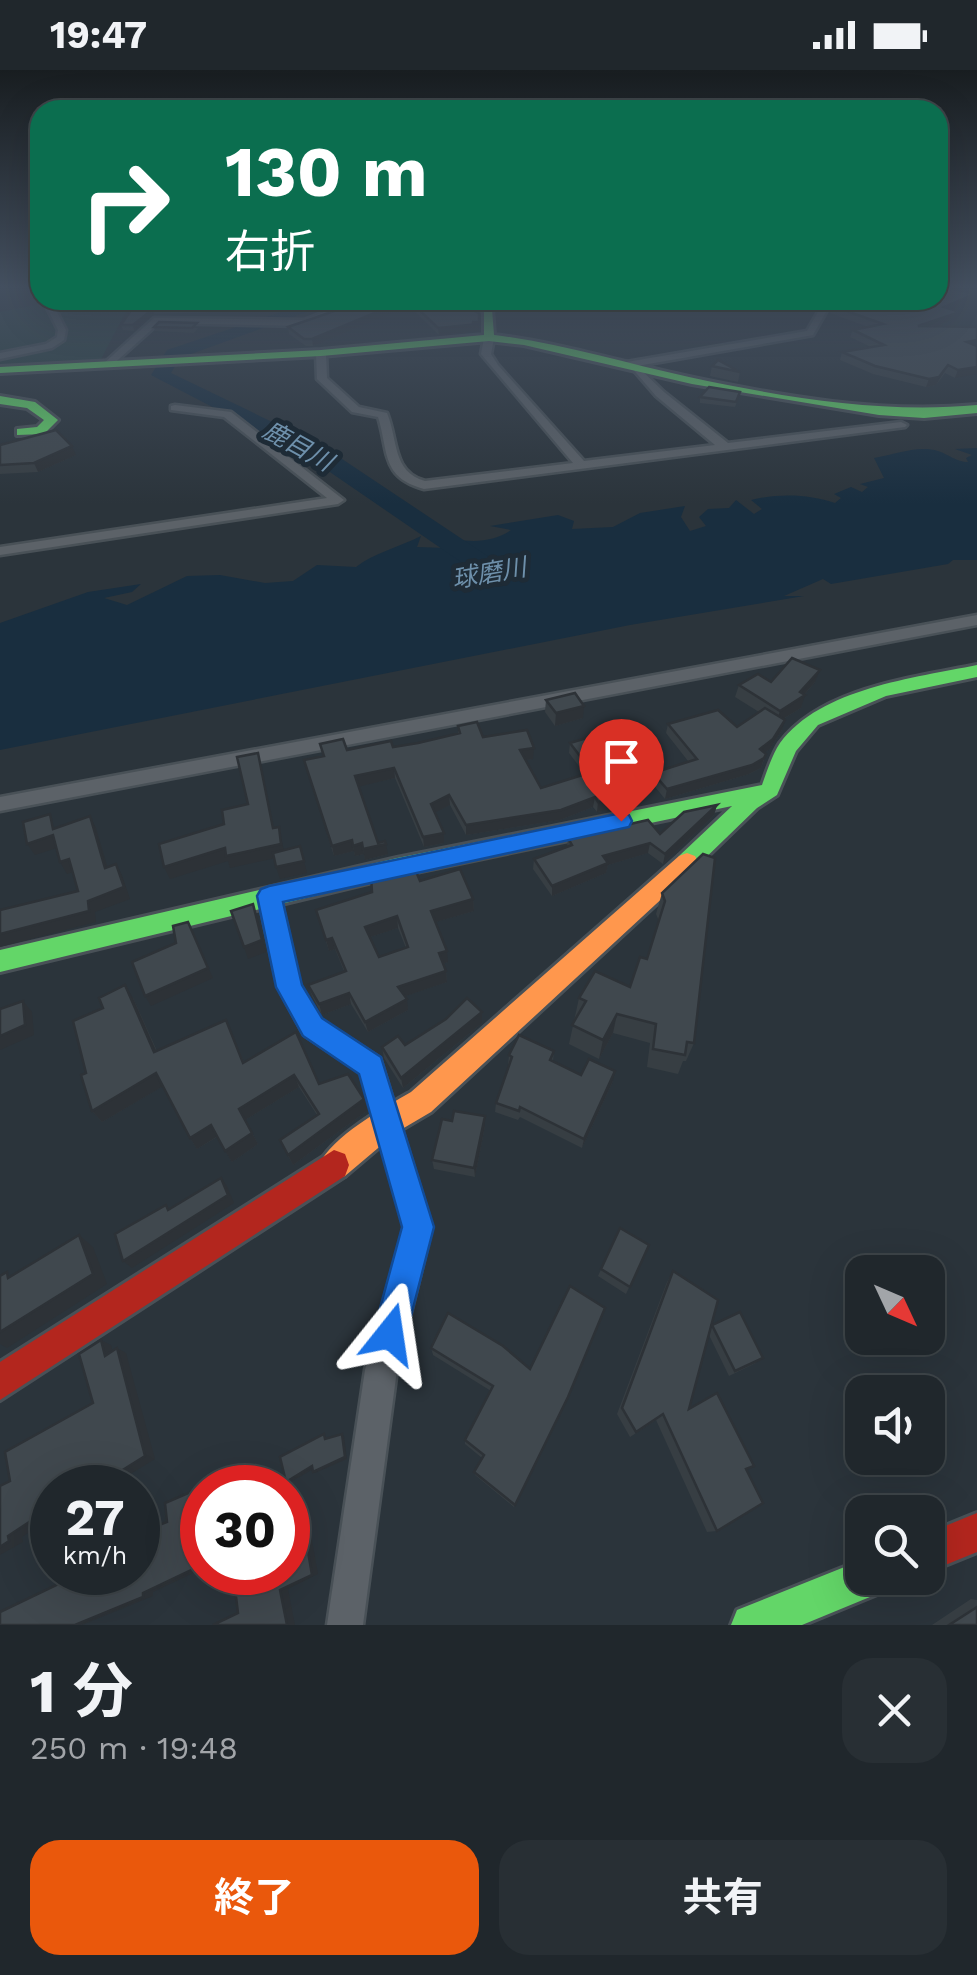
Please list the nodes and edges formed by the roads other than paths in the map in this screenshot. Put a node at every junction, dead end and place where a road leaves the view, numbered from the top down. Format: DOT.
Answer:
graph roads {
  1 [pos="114,359"];
  2 [pos="223,359"];
  3 [pos="320,359"];
  4 [pos="490,359"];
  5 [pos="594,359"];
  6 [pos="676,359"];
  7 [pos="107,365"];
  8 [pos="630,367"];
  9 [pos="0,370"];
  10 [pos="0,400"];
  11 [pos="175,408"];
  12 [pos="977,409"];
  13 [pos="901,425"];
  14 [pos="21,432"];
  15 [pos="725,447"];
  16 [pos="580,465"];
  17 [pos="0,551"];
  18 [pos="977,620"];
  19 [pos="977,671"];
  20 [pos="770,790"];
  21 [pos="0,804"];
  22 [pos="269,896"];
  23 [pos="0,962"];
  24 [pos="387,1122"];
  25 [pos="0,1382"];
  26 [pos="977,1532"];
  27 [pos="945,1546"];
  28 [pos="845,1587"];
  29 [pos="345,1625"];
  30 [pos="752,1625"];
  1 -- 7 [label="street"];
  2 -- 7 [label="street"];
  3 -- 16 [label="street"];
  4 -- 16 [label="street"];
  5 -- 8 [label="street"];
  6 -- 8 [label="street"];
  7 -- 9 [label="street"];
  8 -- 12 [label="street"];
  8 -- 15 [label="street"];
  10 -- 14 [label="street"];
  11 -- 17 [label="street"];
  13 -- 15 [label="street"];
  15 -- 16 [label="street"];
  18 -- 21 [label="street"];
  19 -- 20 [label="street"];
  20 -- 22 [label="street"];
  20 -- 24 [label="street"];
  22 -- 23 [label="street"];
  22 -- 24 [label="street"];
  24 -- 25 [label="street"];
  24 -- 29 [label="street"];
  26 -- 27 [label="street"];
  28 -- 30 [label="street"];
}
